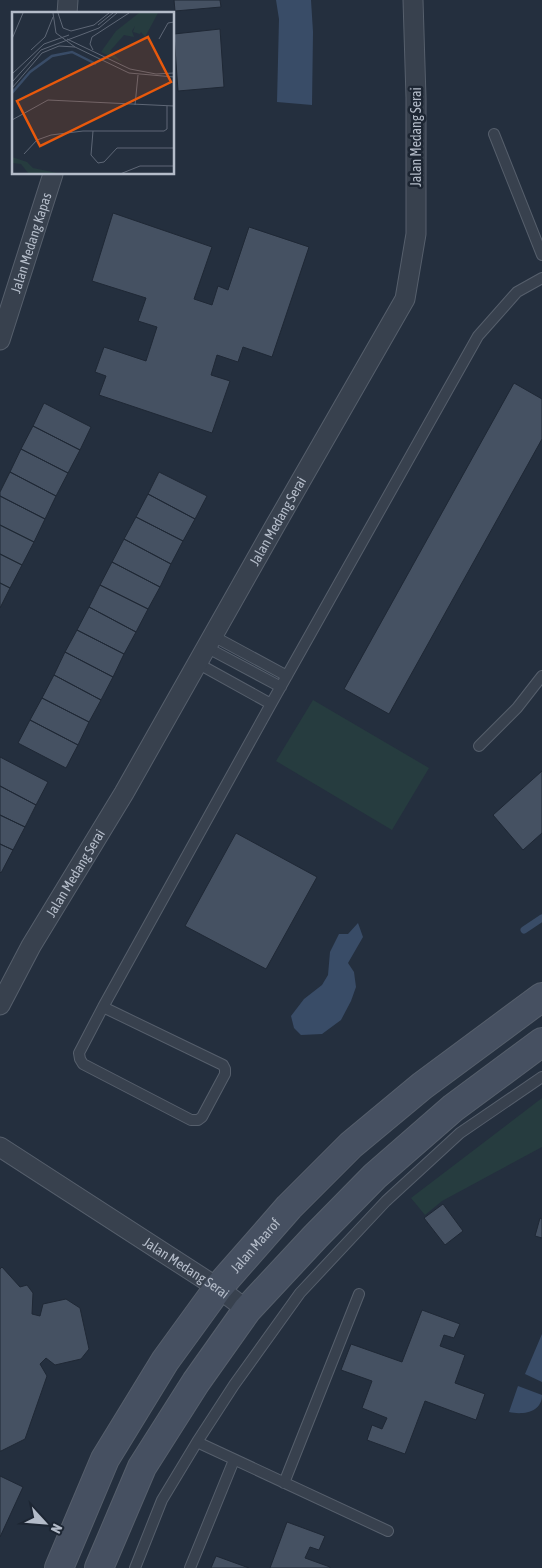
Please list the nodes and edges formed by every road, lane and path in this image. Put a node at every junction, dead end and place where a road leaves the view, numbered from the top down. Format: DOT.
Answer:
graph roads {
  1 [pos="413,0"];
  2 [pos="494,134"];
  3 [pos="53,175"];
  4 [pos="542,255"];
  5 [pos="542,278"];
  6 [pos="0,340"];
  7 [pos="205,649"];
  8 [pos="287,676"];
  9 [pos="542,676"];
  10 [pos="281,687"];
  11 [pos="272,704"];
  12 [pos="479,746"];
  13 [pos="542,997"];
  14 [pos="0,1005"];
  15 [pos="103,1007"];
  16 [pos="542,1042"];
  17 [pos="542,1077"];
  18 [pos="0,1147"];
  19 [pos="218,1288"];
  20 [pos="359,1294"];
  21 [pos="247,1310"];
  22 [pos="197,1442"];
  23 [pos="234,1460"];
  24 [pos="284,1482"];
  25 [pos="388,1531"];
  26 [pos="59,1568"];
  27 [pos="100,1568"];
  28 [pos="134,1568"];
  29 [pos="190,1568"];
  1 -- 7 [label="street, Jalan Medang Serai"];
  2 -- 4 [label="lane"];
  3 -- 6 [label="street, Jalan Medang Kapas"];
  5 -- 8 [label="lane"];
  7 -- 8 [label="lane"];
  7 -- 10 [label="lane"];
  7 -- 11 [label="lane"];
  7 -- 14 [label="street, Jalan Medang Serai"];
  8 -- 10 [label="lane"];
  9 -- 12 [label="lane"];
  10 -- 11 [label="lane"];
  11 -- 15 [label="lane"];
  13 -- 19 [label="main road, Jalan Maarof"];
  15 -- 15 [label="lane"];
  16 -- 21 [label="main road"];
  17 -- 22 [label="lane"];
  18 -- 19 [label="street, Jalan Medang Serai"];
  19 -- 21 [label="street, Jalan Medang Serai"];
  19 -- 26 [label="main road, Jalan Maarof"];
  20 -- 24 [label="lane"];
  21 -- 27 [label="main road"];
  22 -- 23 [label="lane"];
  22 -- 28 [label="lane"];
  23 -- 24 [label="lane"];
  23 -- 29 [label="lane"];
  24 -- 25 [label="lane"];
}
